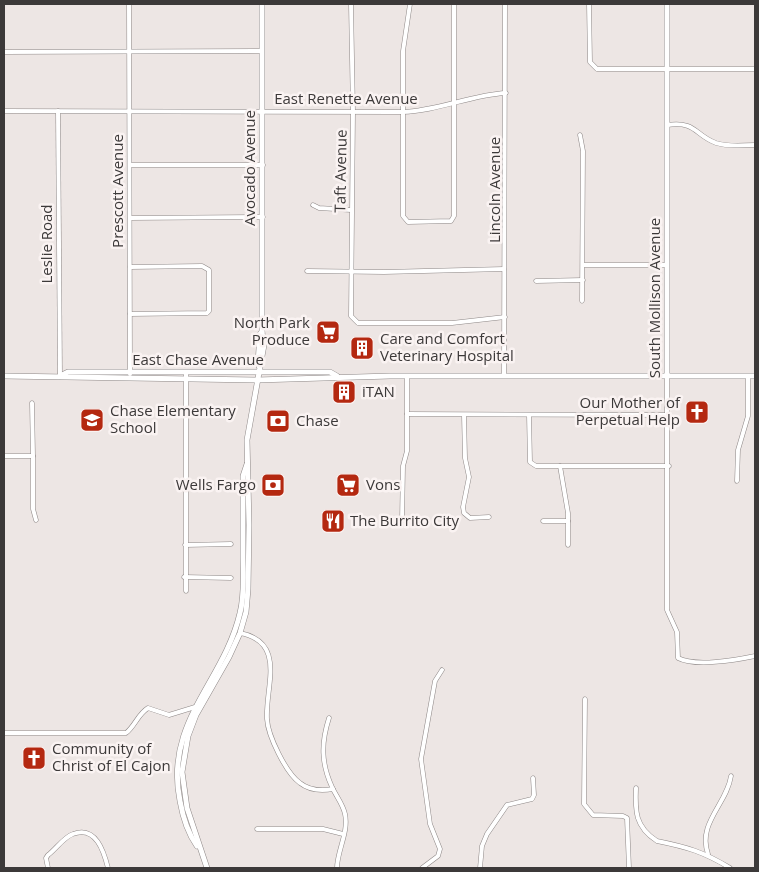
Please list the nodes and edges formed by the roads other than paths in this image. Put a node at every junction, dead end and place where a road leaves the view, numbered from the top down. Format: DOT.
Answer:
graph roads {
  1 [pos="129,4"];
  2 [pos="262,4"];
  3 [pos="351,4"];
  4 [pos="410,4"];
  5 [pos="454,4"];
  6 [pos="505,4"];
  7 [pos="589,4"];
  8 [pos="667,4"];
  9 [pos="262,51"];
  10 [pos="4,52"];
  11 [pos="129,52"];
  12 [pos="667,69"];
  13 [pos="755,69"];
  14 [pos="506,93"];
  15 [pos="454,102"];
  16 [pos="129,110"];
  17 [pos="263,110"];
  18 [pos="4,111"];
  19 [pos="58,111"];
  20 [pos="353,112"];
  21 [pos="402,112"];
  22 [pos="667,125"];
  23 [pos="580,135"];
  24 [pos="755,145"];
  25 [pos="130,165"];
  26 [pos="263,165"];
  27 [pos="313,205"];
  28 [pos="351,210"];
  29 [pos="130,218"];
  30 [pos="263,218"];
  31 [pos="583,265"];
  32 [pos="667,265"];
  33 [pos="130,267"];
  34 [pos="504,269"];
  35 [pos="307,271"];
  36 [pos="351,272"];
  37 [pos="583,280"];
  38 [pos="536,281"];
  39 [pos="582,301"];
  40 [pos="130,314"];
  41 [pos="505,317"];
  42 [pos="130,372"];
  43 [pos="186,373"];
  44 [pos="258,373"];
  45 [pos="4,376"];
  46 [pos="336,376"];
  47 [pos="407,376"];
  48 [pos="504,376"];
  49 [pos="667,376"];
  50 [pos="748,376"];
  51 [pos="755,376"];
  52 [pos="60,377"];
  53 [pos="130,379"];
  54 [pos="186,379"];
  55 [pos="257,380"];
  56 [pos="32,403"];
  57 [pos="407,414"];
  58 [pos="464,415"];
  59 [pos="529,415"];
  60 [pos="668,415"];
  61 [pos="4,456"];
  62 [pos="33,456"];
  63 [pos="247,463"];
  64 [pos="560,466"];
  65 [pos="669,466"];
  66 [pos="737,481"];
  67 [pos="489,517"];
  68 [pos="36,520"];
  69 [pos="402,521"];
  70 [pos="543,521"];
  71 [pos="568,522"];
  72 [pos="231,544"];
  73 [pos="185,545"];
  74 [pos="568,545"];
  75 [pos="184,577"];
  76 [pos="231,578"];
  77 [pos="186,591"];
  78 [pos="240,633"];
  79 [pos="755,656"];
  80 [pos="442,670"];
  81 [pos="585,699"];
  82 [pos="195,706"];
  83 [pos="329,718"];
  84 [pos="4,732"];
  85 [pos="730,776"];
  86 [pos="533,778"];
  87 [pos="636,788"];
  88 [pos="332,789"];
  89 [pos="258,829"];
  90 [pos="343,834"];
  91 [pos="199,848"];
  92 [pos="708,854"];
  93 [pos="48,868"];
  94 [pos="108,868"];
  95 [pos="207,868"];
  96 [pos="337,868"];
  97 [pos="422,868"];
  98 [pos="480,868"];
  99 [pos="630,868"];
  100 [pos="730,868"];
  1 -- 11 [label="street, Prescott Avenue"];
  2 -- 9 [label="main road, Avocado Avenue"];
  3 -- 20 [label="street, Taft Avenue"];
  4 -- 21 [label="street"];
  5 -- 15 [label="street"];
  6 -- 14 [label="street, Lincoln Avenue"];
  7 -- 12 [label="street"];
  8 -- 12 [label="main road, South Mollison Avenue"];
  9 -- 11 [label="street"];
  9 -- 17 [label="main road, Avocado Avenue"];
  10 -- 11 [label="street"];
  11 -- 16 [label="street, Prescott Avenue"];
  12 -- 13 [label="street"];
  12 -- 22 [label="main road, South Mollison Avenue"];
  14 -- 15 [label="street, East Renette Avenue"];
  14 -- 34 [label="street, Lincoln Avenue"];
  15 -- 21 [label="street, East Renette Avenue"];
  15 -- 21 [label="street"];
  16 -- 17 [label="street, East Renette Avenue"];
  16 -- 19 [label="street, East Renette Avenue"];
  16 -- 25 [label="street, Prescott Avenue"];
  17 -- 20 [label="street, East Renette Avenue"];
  17 -- 26 [label="main road, Avocado Avenue"];
  18 -- 19 [label="street, East Renette Avenue"];
  19 -- 52 [label="street, Leslie Road"];
  20 -- 21 [label="street, East Renette Avenue"];
  20 -- 28 [label="street, Taft Avenue"];
  22 -- 24 [label="street"];
  22 -- 32 [label="main road, South Mollison Avenue"];
  23 -- 31 [label="street"];
  25 -- 26 [label="street"];
  25 -- 29 [label="street, Prescott Avenue"];
  26 -- 30 [label="main road, Avocado Avenue"];
  27 -- 28 [label="street"];
  28 -- 36 [label="street, Taft Avenue"];
  29 -- 30 [label="street"];
  29 -- 33 [label="street, Prescott Avenue"];
  30 -- 44 [label="main road, Avocado Avenue"];
  31 -- 32 [label="street"];
  31 -- 37 [label="street"];
  32 -- 49 [label="main road, South Mollison Avenue"];
  33 -- 40 [label="street, Prescott Avenue"];
  33 -- 40 [label="street"];
  34 -- 36 [label="street"];
  34 -- 41 [label="street, Lincoln Avenue"];
  35 -- 36 [label="street"];
  36 -- 41 [label="street, Taft Avenue"];
  37 -- 38 [label="street"];
  37 -- 39 [label="street"];
  40 -- 42 [label="street, Prescott Avenue"];
  41 -- 48 [label="street, Lincoln Avenue"];
  42 -- 43 [label="main road, East Chase Avenue"];
  42 -- 52 [label="main road, East Chase Avenue"];
  42 -- 53 [label="street, Prescott Avenue"];
  43 -- 44 [label="main road, East Chase Avenue"];
  43 -- 54 [label="street"];
  44 -- 46 [label="main road, East Chase Avenue"];
  44 -- 55 [label="main road, Avocado Avenue"];
  45 -- 52 [label="main road, East Chase Avenue"];
  46 -- 47 [label="main road, East Chase Avenue"];
  46 -- 55 [label="main road, East Chase Avenue"];
  47 -- 48 [label="main road, East Chase Avenue"];
  47 -- 57 [label="street"];
  48 -- 49 [label="main road, East Chase Avenue"];
  49 -- 50 [label="main road, East Chase Avenue"];
  49 -- 60 [label="street, South Mollison Avenue"];
  50 -- 51 [label="main road, East Chase Avenue"];
  50 -- 66 [label="street"];
  52 -- 53 [label="main road, East Chase Avenue"];
  53 -- 54 [label="main road, East Chase Avenue"];
  54 -- 55 [label="main road, East Chase Avenue"];
  54 -- 73 [label="street"];
  55 -- 63 [label="main road, Avocado Avenue"];
  56 -- 62 [label="street"];
  57 -- 58 [label="street"];
  57 -- 69 [label="street"];
  58 -- 59 [label="street"];
  58 -- 67 [label="street"];
  59 -- 60 [label="street"];
  59 -- 64 [label="street"];
  60 -- 65 [label="street, South Mollison Avenue"];
  61 -- 62 [label="street"];
  62 -- 68 [label="street"];
  63 -- 78 [label="main road"];
  63 -- 82 [label="main road"];
  64 -- 65 [label="street"];
  64 -- 71 [label="street"];
  65 -- 79 [label="street, South Mollison Avenue"];
  70 -- 71 [label="street"];
  71 -- 74 [label="street"];
  72 -- 73 [label="street"];
  73 -- 75 [label="street"];
  75 -- 76 [label="street"];
  75 -- 77 [label="street"];
  78 -- 88 [label="street"];
  78 -- 91 [label="main road"];
  80 -- 97 [label="street"];
  81 -- 99 [label="street"];
  82 -- 84 [label="street"];
  82 -- 91 [label="main road"];
  83 -- 88 [label="street"];
  85 -- 92 [label="street"];
  86 -- 98 [label="street"];
  87 -- 92 [label="street"];
  88 -- 90 [label="street"];
  89 -- 90 [label="street"];
  90 -- 96 [label="street"];
  91 -- 95 [label="main road"];
  92 -- 100 [label="street"];
  93 -- 94 [label="street"];
}
